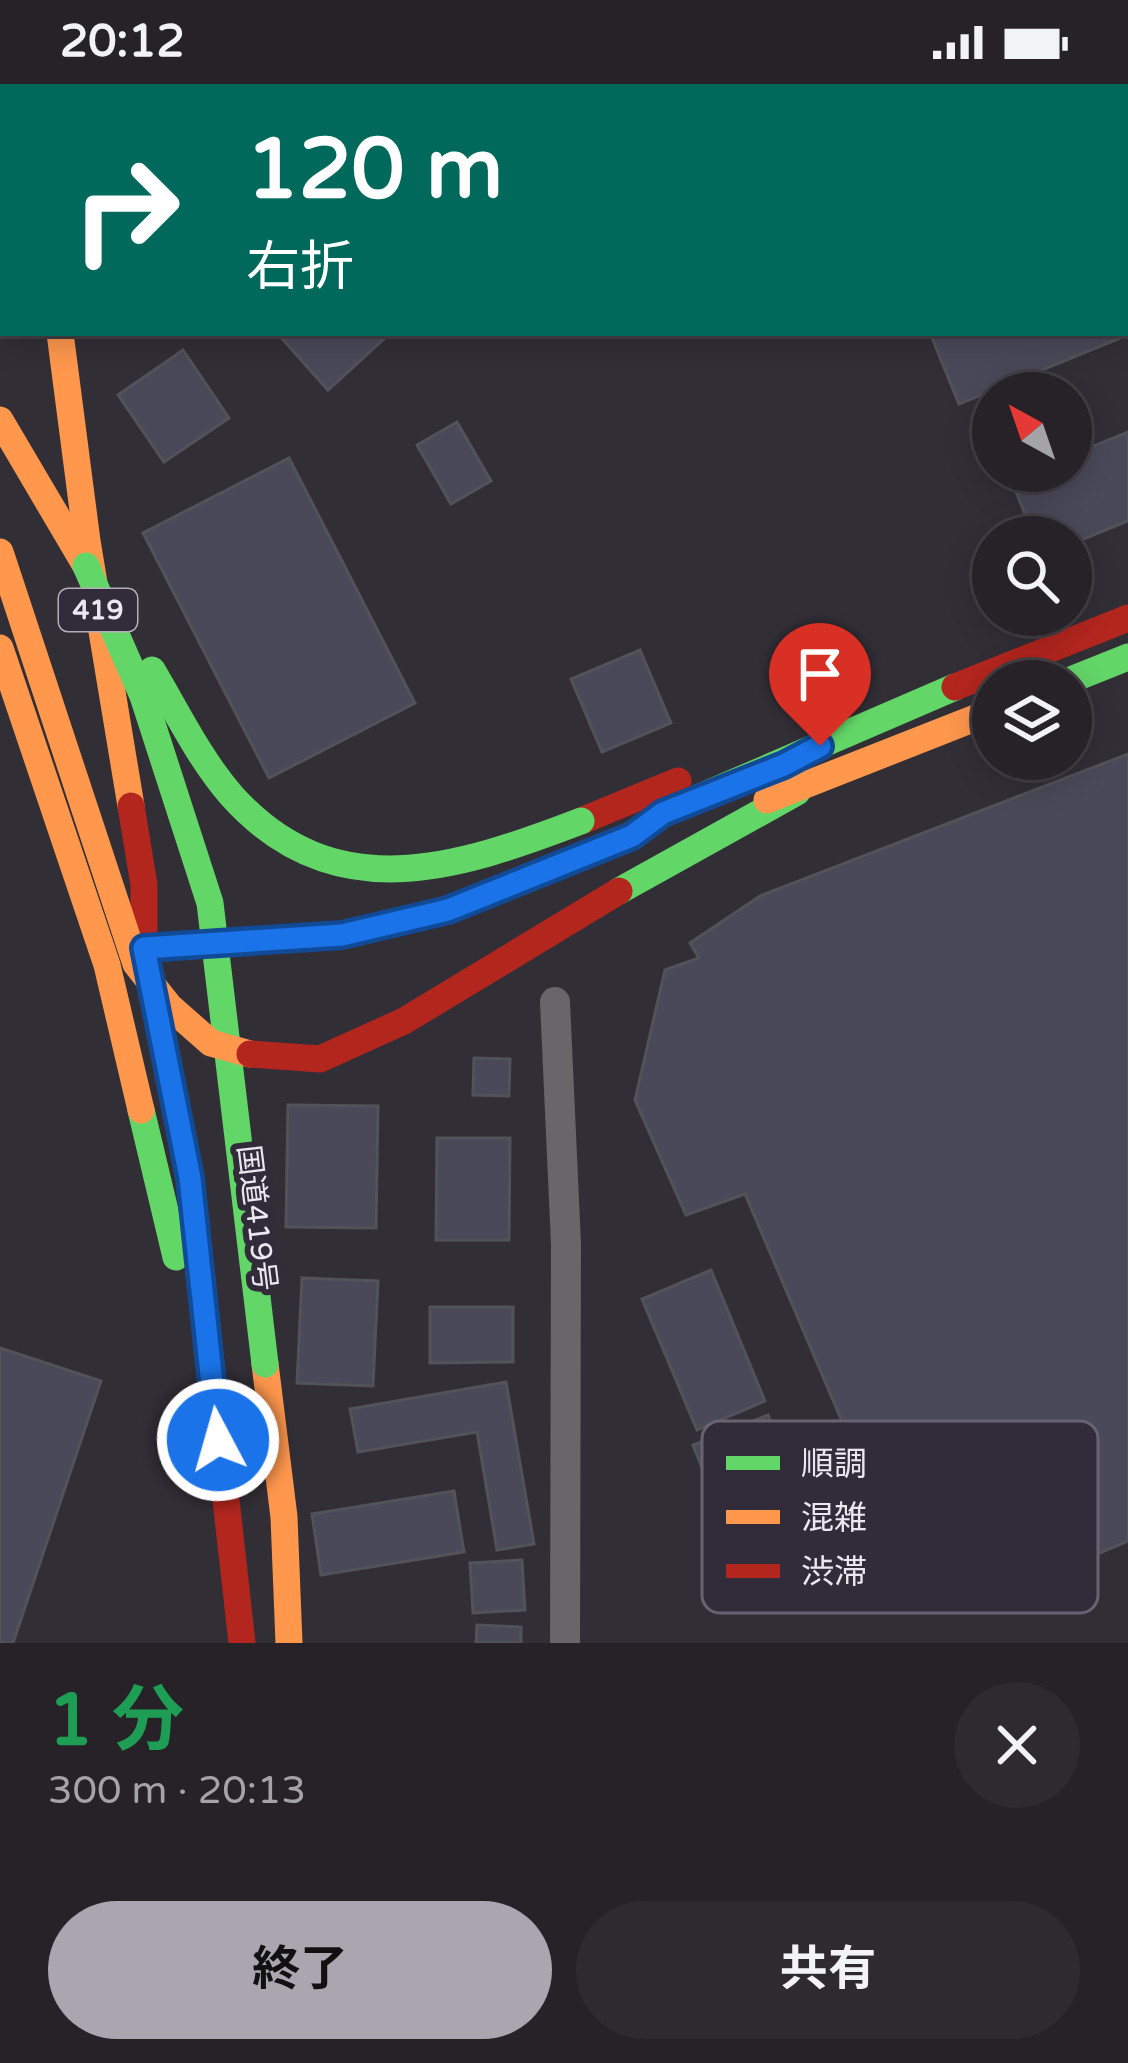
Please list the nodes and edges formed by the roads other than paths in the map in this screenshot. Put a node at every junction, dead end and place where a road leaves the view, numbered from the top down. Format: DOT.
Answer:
graph roads {
  1 [pos="60,336"];
  2 [pos="0,420"];
  3 [pos="0,552"];
  4 [pos="86,566"];
  5 [pos="1128,618"];
  6 [pos="0,648"];
  7 [pos="1128,657"];
  8 [pos="1092,671"];
  9 [pos="972,719"];
  10 [pos="856,726"];
  11 [pos="810,784"];
  12 [pos="632,836"];
  13 [pos="144,885"];
  14 [pos="144,948"];
  15 [pos="187,968"];
  16 [pos="555,1002"];
  17 [pos="223,1484"];
  18 [pos="242,1643"];
  19 [pos="270,1643"];
  20 [pos="289,1643"];
  21 [pos="565,1643"];
  1 -- 13 [label="main road, 国道419号 / 419"];
  2 -- 4 [label="main road"];
  3 -- 11 [label="main road, bridge"];
  4 -- 10 [label="main road, bridge"];
  4 -- 20 [label="main road, bridge"];
  5 -- 10 [label="main road"];
  6 -- 17 [label="main road"];
  7 -- 8 [label="main road"];
  9 -- 11 [label="main road"];
  10 -- 12 [label="main road"];
  11 -- 12 [label="main road"];
  12 -- 15 [label="main road"];
  13 -- 14 [label="main road, 国道419号 / 419"];
  13 -- 15 [label="main road, 国道419号 / 419"];
  14 -- 15 [label="main road"];
  14 -- 17 [label="main road, 国道419号 / 419"];
  15 -- 19 [label="main road, 国道419号 / 419"];
  16 -- 21 [label="street"];
  17 -- 18 [label="main road, 国道419号 / 419"];
}
